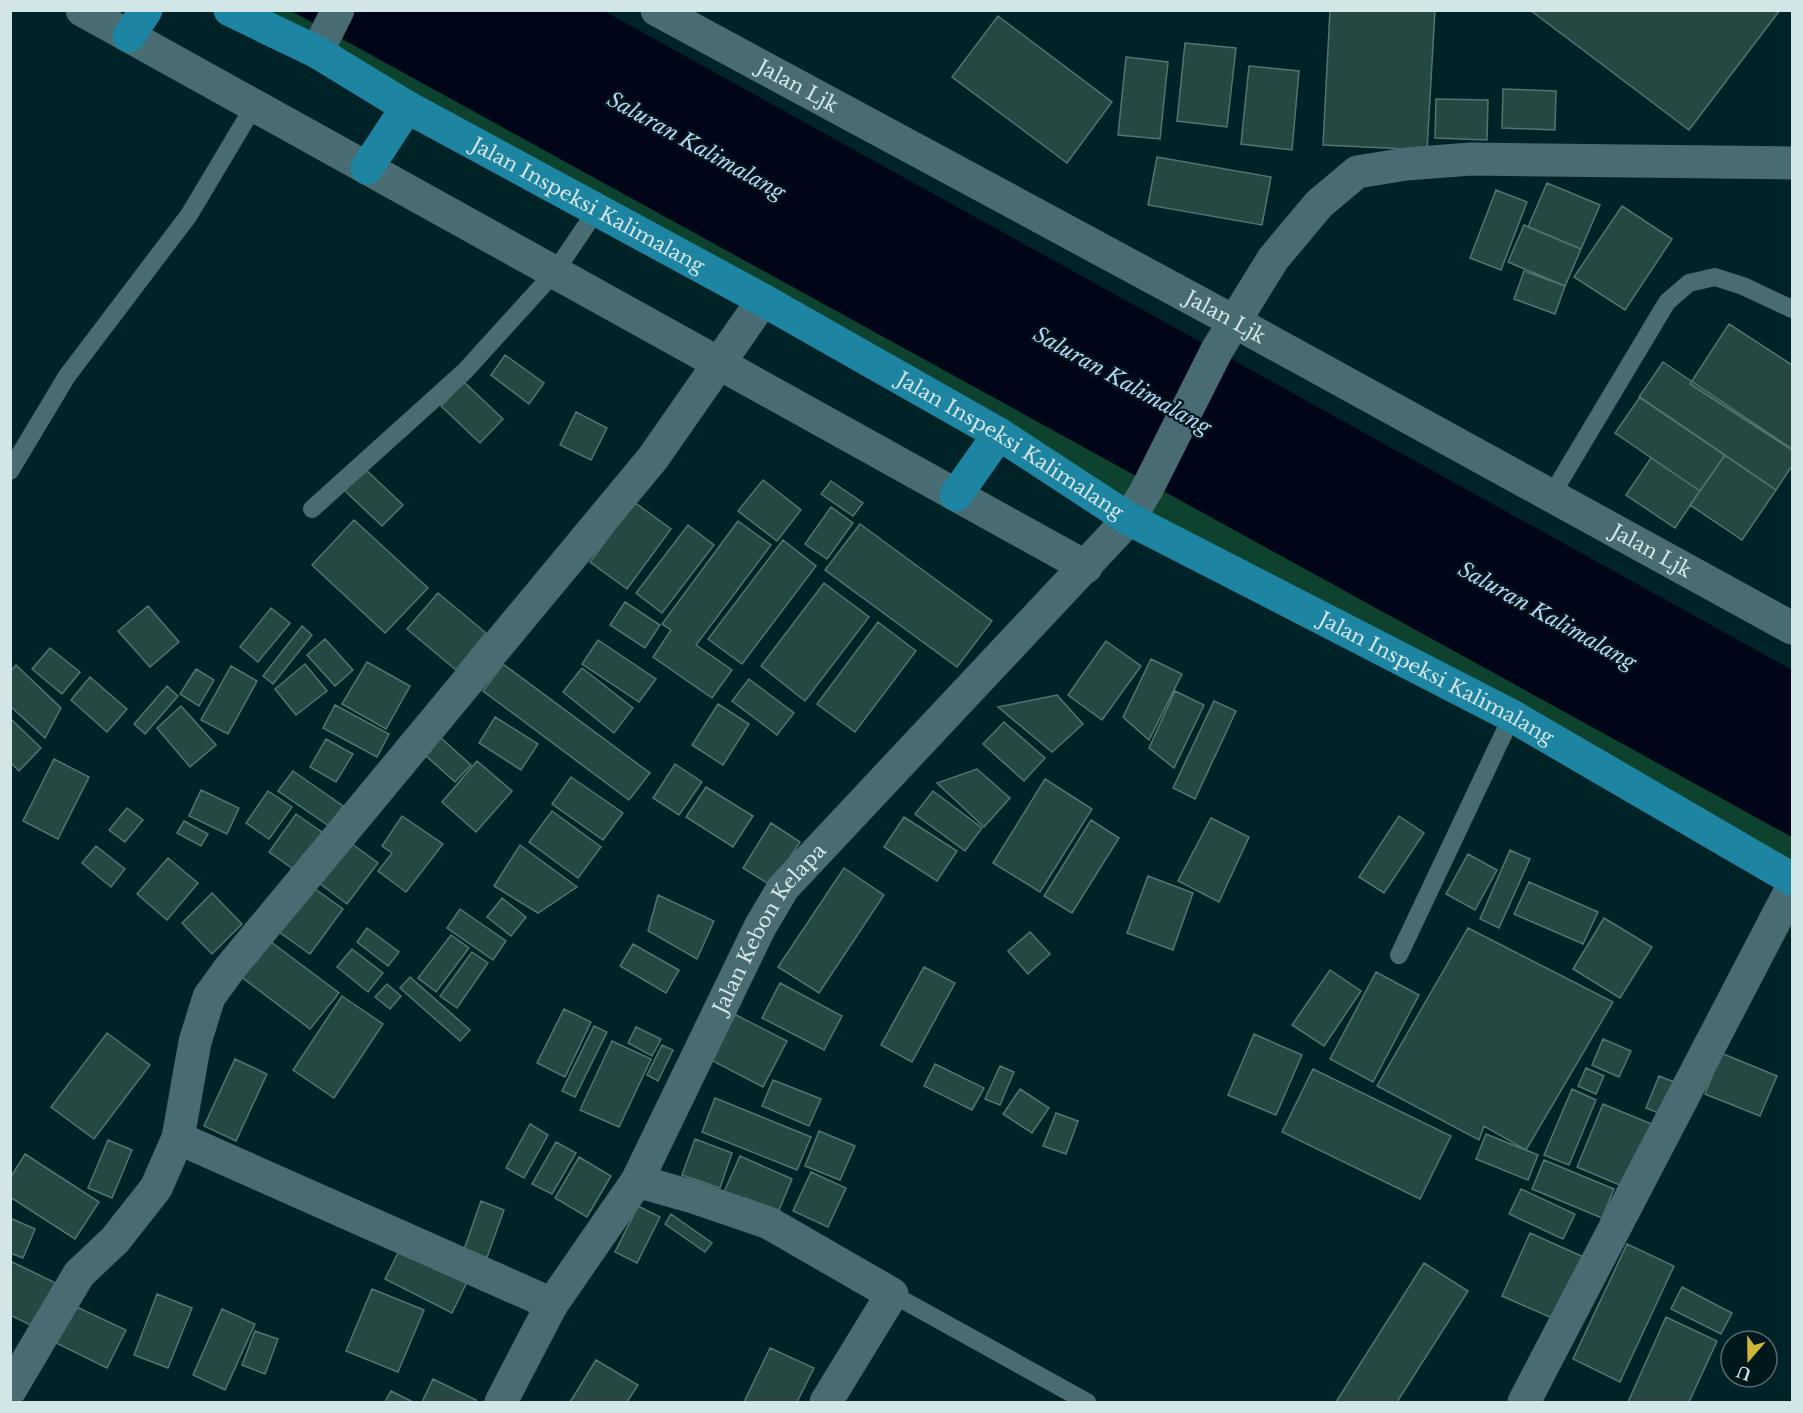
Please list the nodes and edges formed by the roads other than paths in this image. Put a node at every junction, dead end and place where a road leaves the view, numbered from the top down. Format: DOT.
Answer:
graph roads {
  1 [pos="82,10"];
  2 [pos="230,10"];
  3 [pos="657,10"];
  4 [pos="137,23"];
  5 [pos="326,33"];
  6 [pos="254,106"];
  7 [pos="407,107"];
  8 [pos="1792,163"];
  9 [pos="367,168"];
  10 [pos="596,211"];
  11 [pos="554,273"];
  12 [pos="763,300"];
  13 [pos="1792,309"];
  14 [pos="1234,322"];
  15 [pos="718,364"];
  16 [pos="999,434"];
  17 [pos="10,471"];
  18 [pos="956,495"];
  19 [pos="1551,496"];
  20 [pos="312,509"];
  21 [pos="1129,519"];
  22 [pos="1086,567"];
  23 [pos="1792,628"];
  24 [pos="1512,716"];
  25 [pos="1792,879"];
  26 [pos="1792,888"];
  27 [pos="1399,955"];
  28 [pos="178,1138"];
  29 [pos="637,1181"];
  30 [pos="892,1294"];
  31 [pos="552,1304"];
  32 [pos="10,1390"];
  33 [pos="501,1402"];
  34 [pos="826,1402"];
  35 [pos="1087,1402"];
  36 [pos="1524,1402"];
  1 -- 4 [label="street"];
  2 -- 5 [label="main road, Jalan Inspeksi Kalimalang"];
  3 -- 14 [label="street, Jalan Ljk"];
  4 -- 6 [label="street"];
  5 -- 7 [label="main road, Jalan Inspeksi Kalimalang"];
  6 -- 9 [label="street"];
  6 -- 17 [label="lane"];
  7 -- 9 [label="main road"];
  7 -- 10 [label="main road, Jalan Inspeksi Kalimalang"];
  8 -- 14 [label="street, Jalan Kebon Kelapa"];
  9 -- 11 [label="street"];
  10 -- 11 [label="lane"];
  10 -- 12 [label="main road, Jalan Inspeksi Kalimalang"];
  11 -- 15 [label="street"];
  11 -- 20 [label="lane"];
  12 -- 15 [label="street"];
  12 -- 16 [label="main road, Jalan Inspeksi Kalimalang"];
  13 -- 19 [label="lane"];
  14 -- 19 [label="street, Jalan Ljk"];
  14 -- 21 [label="street, Jalan Kebon Kelapa"];
  15 -- 18 [label="street"];
  15 -- 28 [label="street"];
  16 -- 18 [label="main road"];
  16 -- 21 [label="main road, Jalan Inspeksi Kalimalang"];
  18 -- 22 [label="street"];
  19 -- 23 [label="street, Jalan Ljk"];
  21 -- 22 [label="street, Jalan Kebon Kelapa"];
  21 -- 24 [label="main road, Jalan Inspeksi Kalimalang"];
  22 -- 29 [label="street, Jalan Kebon Kelapa"];
  24 -- 25 [label="main road, Jalan Inspeksi Kalimalang"];
  24 -- 27 [label="lane"];
  26 -- 36 [label="street"];
  28 -- 31 [label="street"];
  28 -- 32 [label="street"];
  29 -- 30 [label="street"];
  29 -- 31 [label="street, Jalan Kebon Kelapa"];
  30 -- 34 [label="street"];
  30 -- 35 [label="lane"];
  31 -- 33 [label="street, Jalan Kebon Kelapa"];
}
